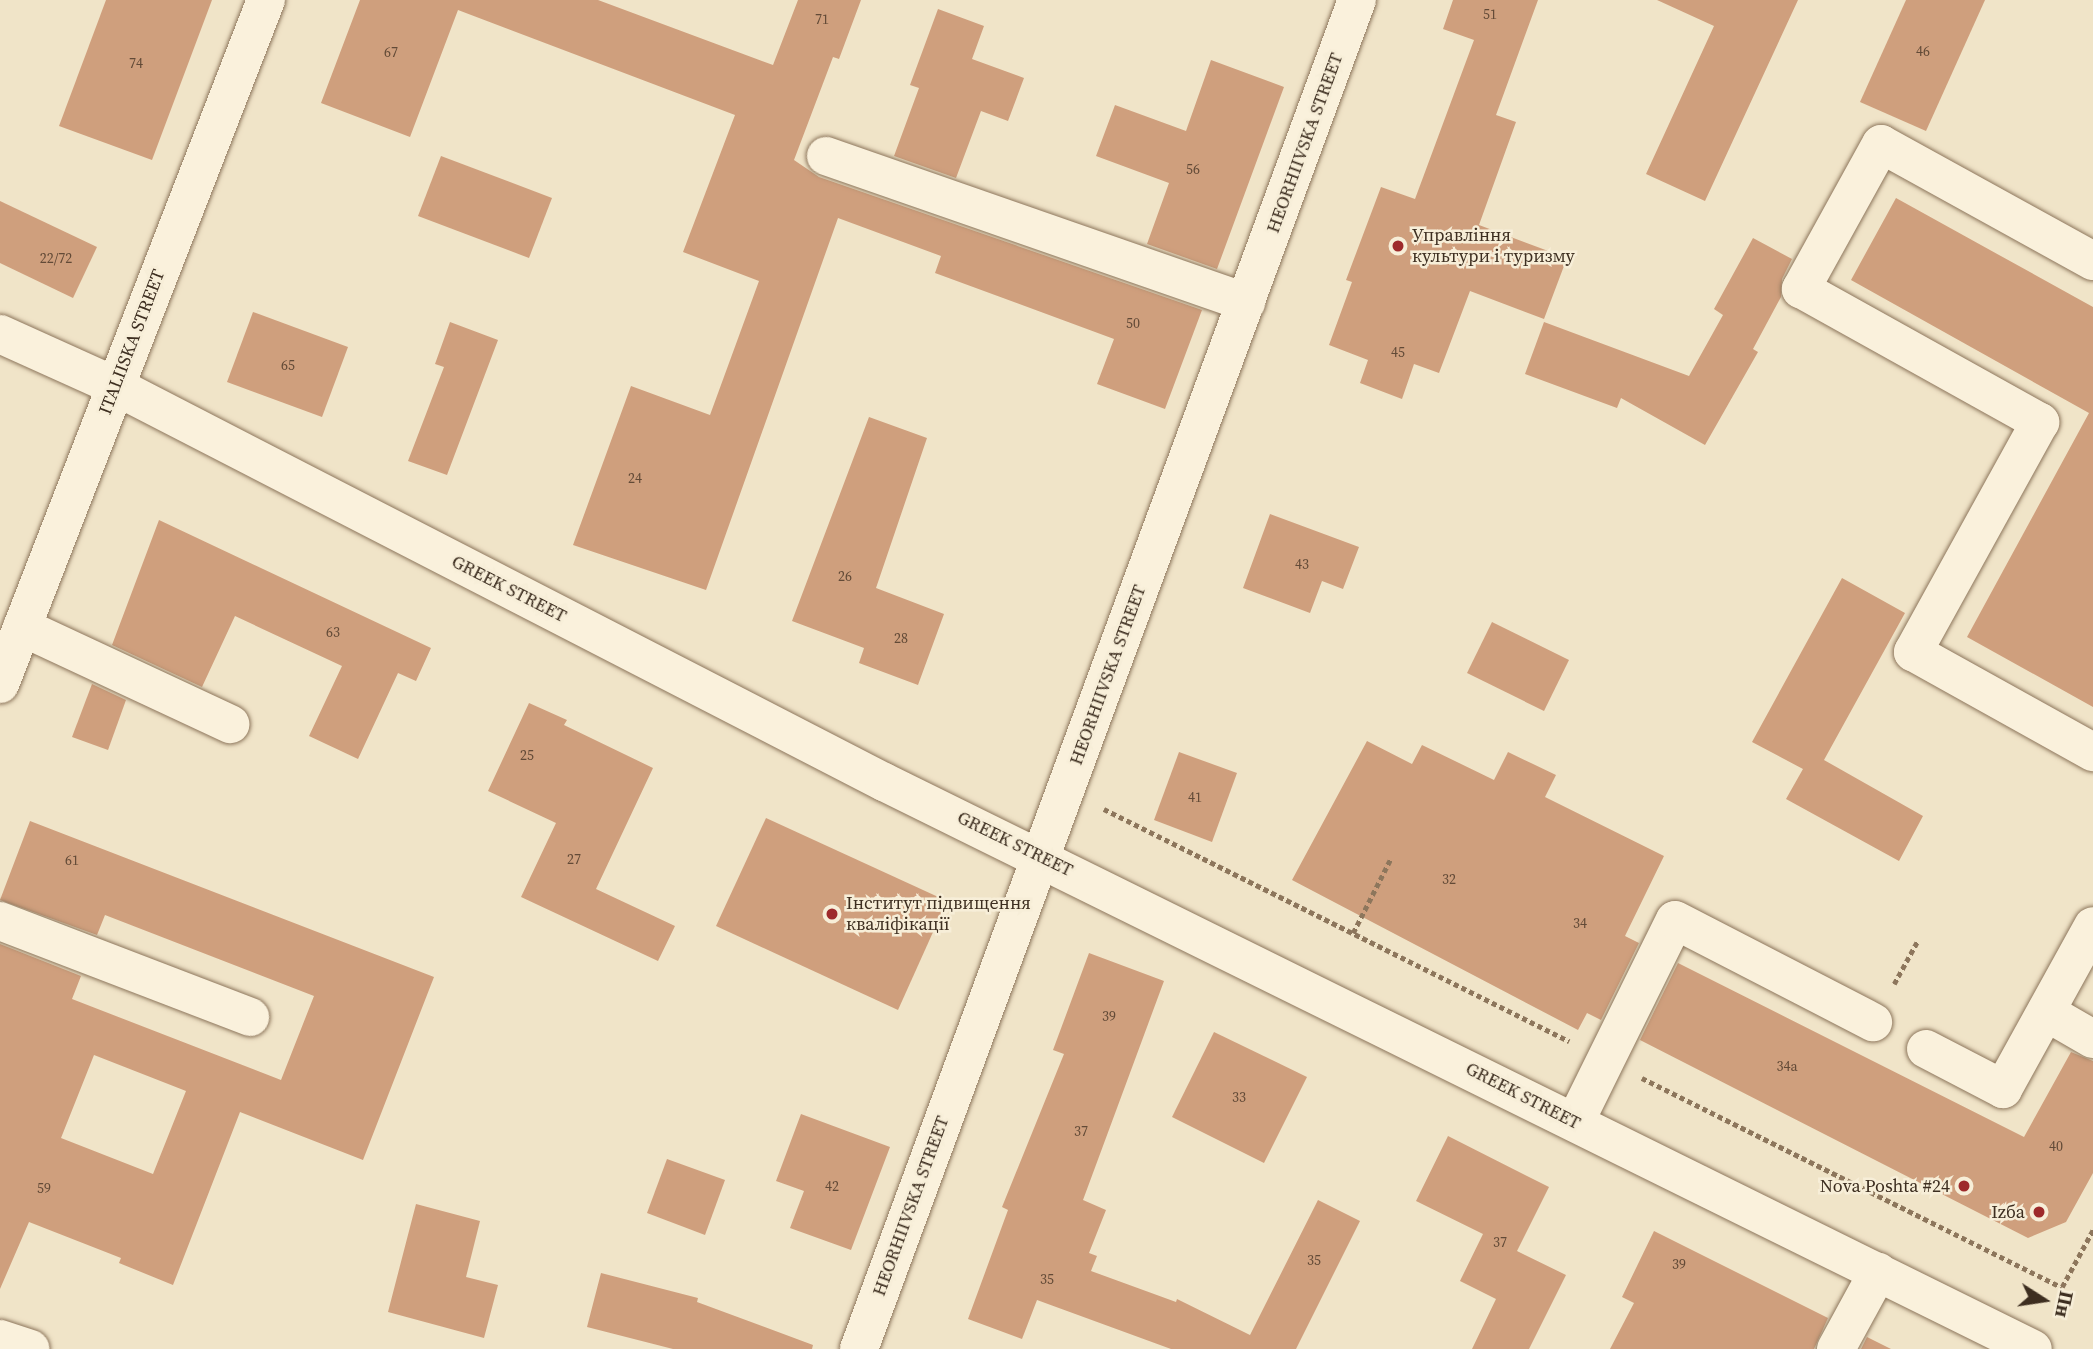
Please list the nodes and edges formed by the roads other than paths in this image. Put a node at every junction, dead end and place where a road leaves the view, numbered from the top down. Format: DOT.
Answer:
graph roads {
  1 [pos="266,0"];
  2 [pos="1357,0"];
  3 [pos="826,156"];
  4 [pos="2093,261"];
  5 [pos="1246,302"];
  6 [pos="0,334"];
  7 [pos="114,386"];
  8 [pos="22,627"];
  9 [pos="0,684"];
  10 [pos="230,724"];
  11 [pos="2093,752"];
  12 [pos="1041,855"];
  13 [pos="0,921"];
  14 [pos="2093,926"];
  15 [pos="2046,1012"];
  16 [pos="250,1017"];
  17 [pos="1873,1022"];
  18 [pos="2093,1039"];
  19 [pos="1926,1049"];
  20 [pos="1575,1122"];
  21 [pos="1878,1272"];
  22 [pos="0,1339"];
  23 [pos="30,1349"];
  24 [pos="859,1349"];
  25 [pos="1836,1349"];
  26 [pos="2033,1349"];
  1 -- 7 [label="street, ITALIISKA STREET"];
  2 -- 5 [label="street, HEORHIIVSKA STREET"];
  3 -- 5 [label="street"];
  4 -- 11 [label="street"];
  5 -- 12 [label="street, HEORHIIVSKA STREET"];
  6 -- 7 [label="street, GREEK STREET"];
  7 -- 8 [label="street, ITALIISKA STREET"];
  7 -- 12 [label="street, GREEK STREET"];
  8 -- 9 [label="street, ITALIISKA STREET"];
  8 -- 10 [label="street"];
  12 -- 20 [label="street, GREEK STREET"];
  12 -- 24 [label="street, HEORHIIVSKA STREET"];
  13 -- 16 [label="street"];
  14 -- 15 [label="street"];
  15 -- 18 [label="street"];
  15 -- 19 [label="street"];
  17 -- 20 [label="street"];
  20 -- 21 [label="street, GREEK STREET"];
  21 -- 25 [label="street"];
  21 -- 26 [label="street, GREEK STREET"];
  22 -- 23 [label="street"];
}
